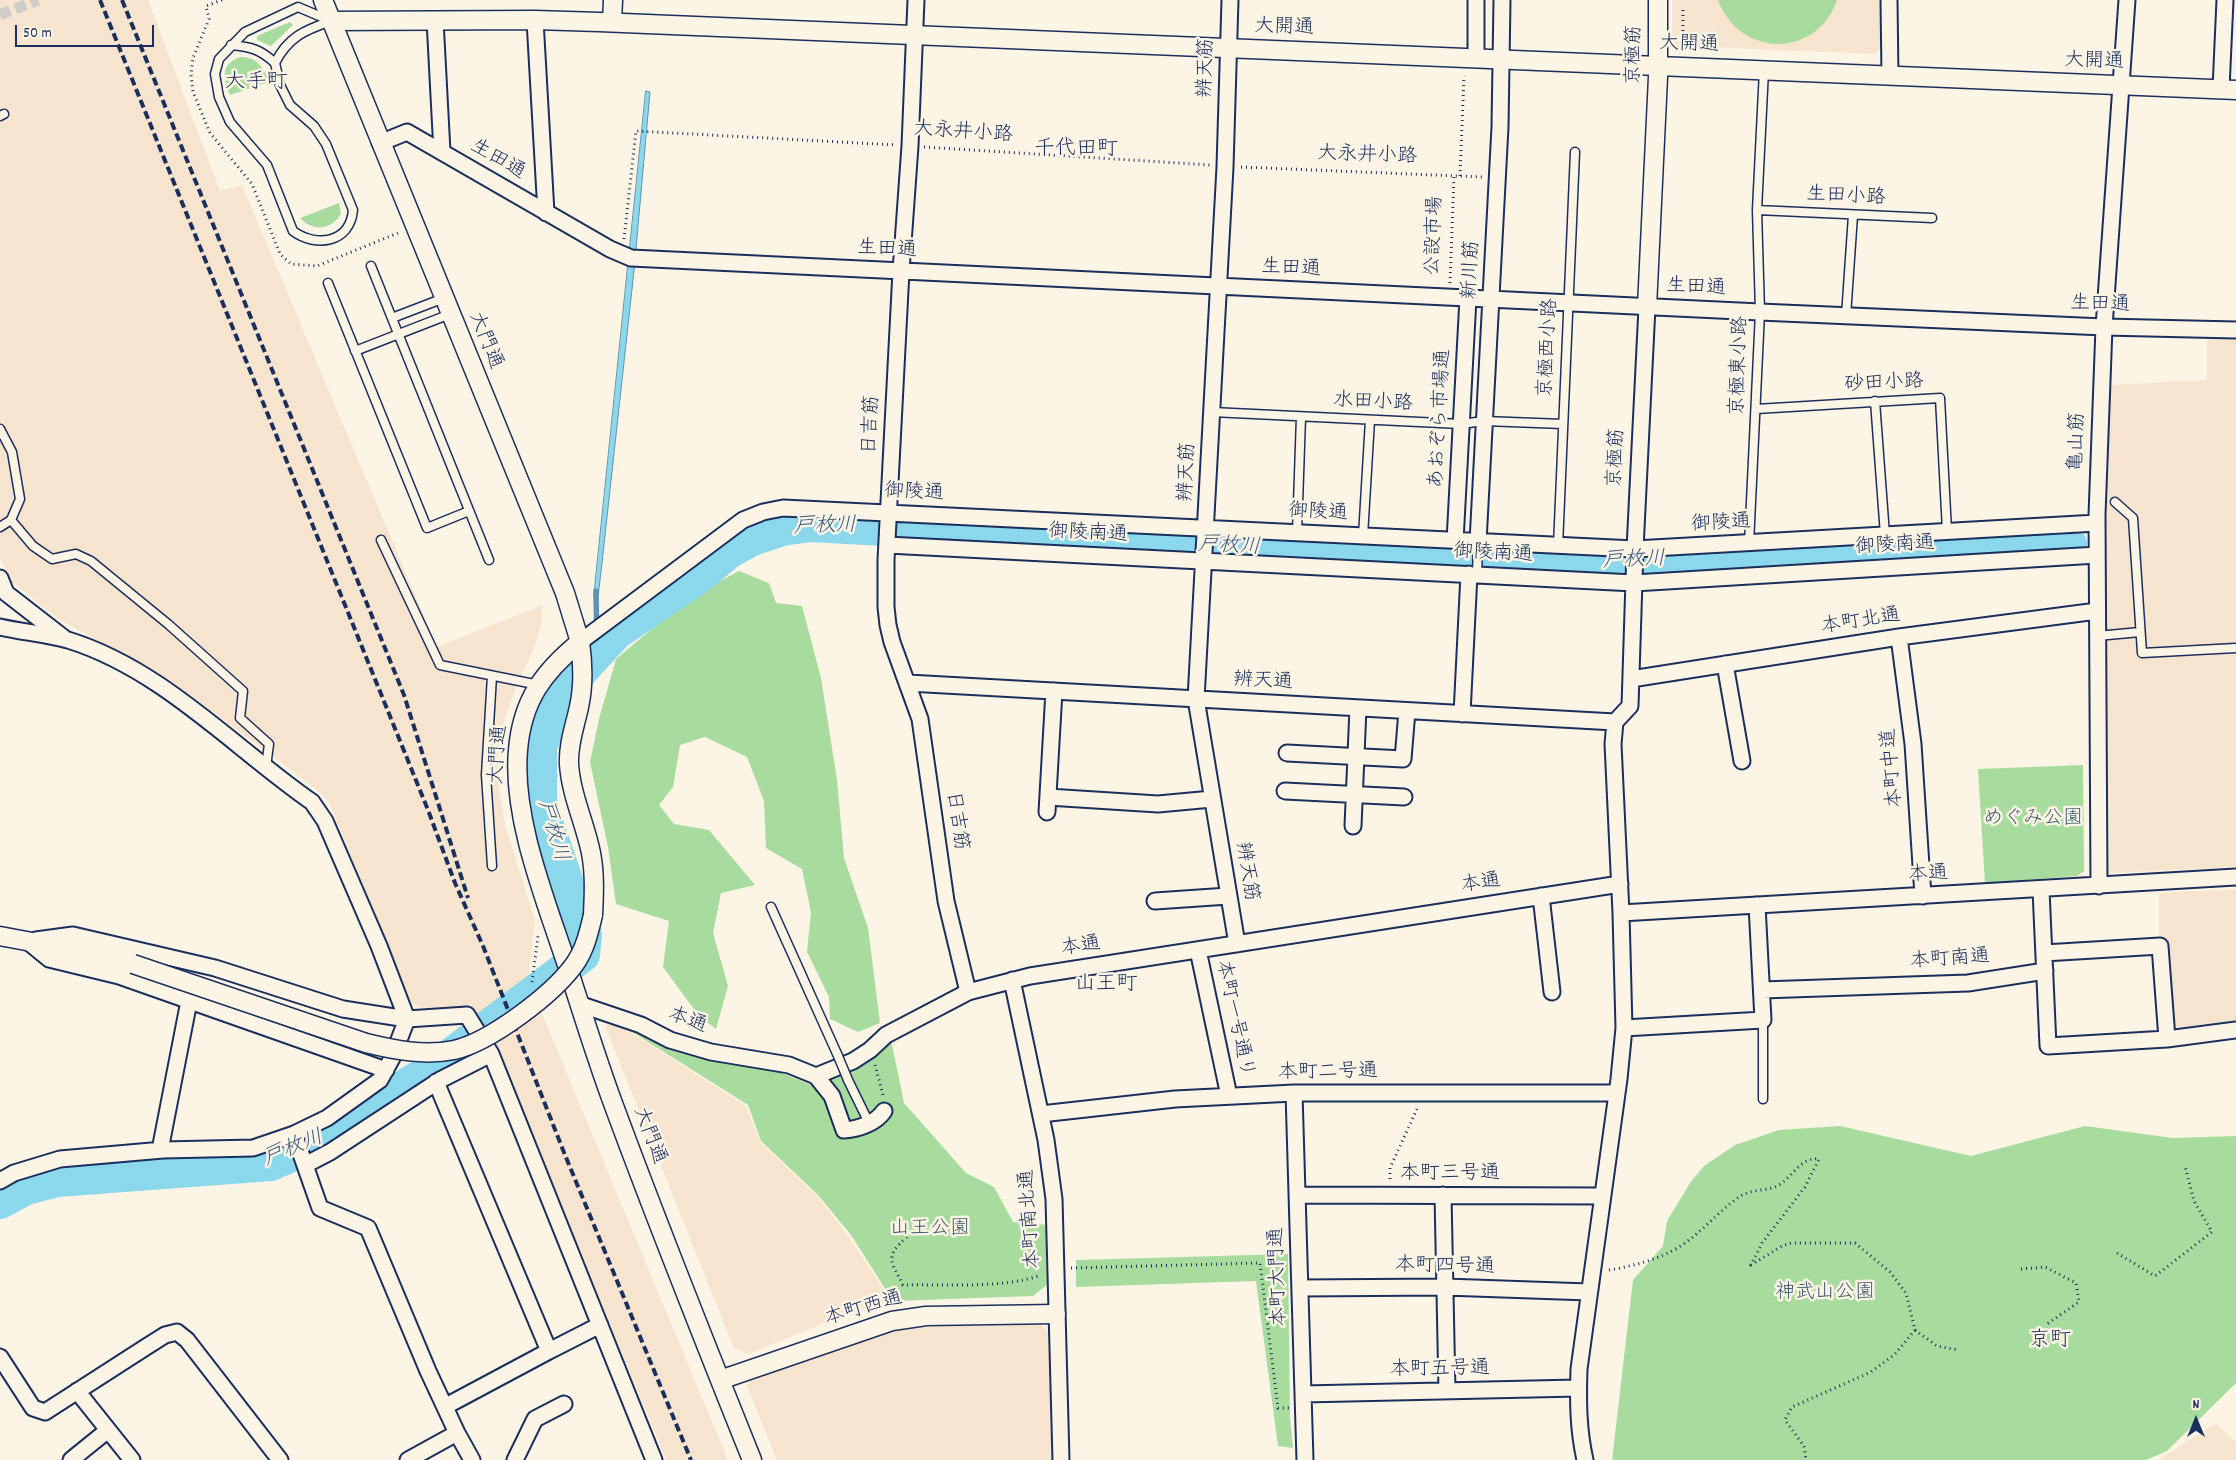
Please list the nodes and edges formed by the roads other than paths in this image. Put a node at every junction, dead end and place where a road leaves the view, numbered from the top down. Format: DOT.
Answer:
graph roads {
  1 [pos="323,0"];
  2 [pos="612,0"];
  3 [pos="916,0"];
  4 [pos="1230,0"];
  5 [pos="1476,0"];
  6 [pos="1502,0"];
  7 [pos="1658,0"];
  8 [pos="1889,0"];
  9 [pos="2127,0"];
  10 [pos="2226,0"];
  11 [pos="435,20"];
  12 [pos="535,20"];
  13 [pos="331,21"];
  14 [pos="612,22"];
  15 [pos="915,35"];
  16 [pos="231,45"];
  17 [pos="1229,48"];
  18 [pos="1476,58"];
  19 [pos="1502,60"];
  20 [pos="275,63"];
  21 [pos="1658,66"];
  22 [pos="1764,70"];
  23 [pos="1890,76"];
  24 [pos="2121,86"];
  25 [pos="2229,90"];
  26 [pos="380,143"];
  27 [pos="442,152"];
  28 [pos="1575,152"];
  29 [pos="1757,210"];
  30 [pos="546,213"];
  31 [pos="1853,215"];
  32 [pos="1932,218"];
  33 [pos="371,266"];
  34 [pos="901,271"];
  35 [pos="328,283"];
  36 [pos="1218,286"];
  37 [pos="1468,298"];
  38 [pos="1491,300"];
  39 [pos="1569,303"];
  40 [pos="447,306"];
  41 [pos="1647,307"];
  42 [pos="1760,312"];
  43 [pos="1846,316"];
  44 [pos="392,318"];
  45 [pos="2104,327"];
  46 [pos="2236,330"];
  47 [pos="398,334"];
  48 [pos="355,352"];
  49 [pos="1875,401"];
  50 [pos="1756,409"];
  51 [pos="1212,412"];
  52 [pos="1301,416"];
  53 [pos="1370,420"];
  54 [pos="1484,421"];
  55 [pos="1461,424"];
  56 [pos="1563,424"];
  57 [pos="0,429"];
  58 [pos="2115,502"];
  59 [pos="469,511"];
  60 [pos="888,515"];
  61 [pos="11,520"];
  62 [pos="2097,523"];
  63 [pos="0,527"];
  64 [pos="1205,531"];
  65 [pos="1948,531"];
  66 [pos="1297,533"];
  67 [pos="1363,536"];
  68 [pos="1885,536"];
  69 [pos="381,540"];
  70 [pos="1455,541"];
  71 [pos="887,542"];
  72 [pos="1749,544"];
  73 [pos="1478,545"];
  74 [pos="1558,546"];
  75 [pos="1635,552"];
  76 [pos="2097,555"];
  77 [pos="1204,558"];
  78 [pos="489,560"];
  79 [pos="1474,573"];
  80 [pos="0,578"];
  81 [pos="1634,580"];
  82 [pos="2097,611"];
  83 [pos="0,627"];
  84 [pos="2140,632"];
  85 [pos="2097,636"];
  86 [pos="1899,637"];
  87 [pos="67,640"];
  88 [pos="580,642"];
  89 [pos="2236,648"];
  90 [pos="1724,664"];
  91 [pos="492,676"];
  92 [pos="1631,679"];
  93 [pos="908,682"];
  94 [pos="539,685"];
  95 [pos="1054,691"];
  96 [pos="1196,699"];
  97 [pos="1358,708"];
  98 [pos="1407,711"];
  99 [pos="1462,714"];
  100 [pos="1615,722"];
  101 [pos="1287,753"];
  102 [pos="1356,757"];
  103 [pos="1742,761"];
  104 [pos="266,767"];
  105 [pos="1285,791"];
  106 [pos="1354,795"];
  107 [pos="1404,797"];
  108 [pos="1212,799"];
  109 [pos="1353,826"];
  110 [pos="492,866"];
  111 [pos="2236,877"];
  112 [pos="1620,884"];
  113 [pos="2099,886"];
  114 [pos="2042,890"];
  115 [pos="1228,896"];
  116 [pos="1541,896"];
  117 [pos="1923,896"];
  118 [pos="1155,901"];
  119 [pos="1757,905"];
  120 [pos="771,907"];
  121 [pos="1622,913"];
  122 [pos="0,936"];
  123 [pos="27,942"];
  124 [pos="1237,944"];
  125 [pos="1198,950"];
  126 [pos="2044,953"];
  127 [pos="2045,971"];
  128 [pos="1012,980"];
  129 [pos="1762,990"];
  130 [pos="968,992"];
  131 [pos="1552,992"];
  132 [pos="189,1001"];
  133 [pos="579,1004"];
  134 [pos="407,1019"];
  135 [pos="1762,1020"];
  136 [pos="1624,1028"];
  137 [pos="2236,1030"];
  138 [pos="2167,1039"];
  139 [pos="491,1054"];
  140 [pos="386,1070"];
  141 [pos="816,1076"];
  142 [pos="436,1082"];
  143 [pos="1617,1093"];
  144 [pos="1294,1094"];
  145 [pos="1229,1096"];
  146 [pos="1763,1099"];
  147 [pos="884,1111"];
  148 [pos="1041,1114"];
  149 [pos="869,1123"];
  150 [pos="294,1134"];
  151 [pos="160,1150"];
  152 [pos="305,1165"];
  153 [pos="0,1181"];
  154 [pos="1297,1194"];
  155 [pos="1443,1195"];
  156 [pos="1603,1196"];
  157 [pos="1445,1287"];
  158 [pos="1300,1288"];
  159 [pos="1590,1292"];
  160 [pos="1056,1314"];
  161 [pos="600,1325"];
  162 [pos="549,1351"];
  163 [pos="0,1357"];
  164 [pos="720,1380"];
  165 [pos="1578,1388"];
  166 [pos="77,1391"];
  167 [pos="1447,1391"];
  168 [pos="1303,1394"];
  169 [pos="564,1404"];
  170 [pos="446,1406"];
  171 [pos="108,1430"];
  172 [pos="457,1434"];
  173 [pos="71,1460"];
  174 [pos="132,1460"];
  175 [pos="280,1460"];
  176 [pos="408,1460"];
  177 [pos="472,1460"];
  178 [pos="515,1460"];
  179 [pos="654,1460"];
  180 [pos="752,1460"];
  181 [pos="1061,1460"];
  182 [pos="1305,1460"];
  183 [pos="1585,1460"];
  1 -- 13 [label="street, 大門通"];
  2 -- 14 [label="street"];
  3 -- 15 [label="street, 日吉筋"];
  4 -- 17 [label="street, 辨天筋"];
  5 -- 18 [label="street"];
  6 -- 19 [label="street, 新川筋"];
  7 -- 21 [label="street, 京極筋"];
  8 -- 23 [label="street"];
  9 -- 24 [label="street, 亀山筋"];
  10 -- 25 [label="street"];
  11 -- 12 [label="street, 大開通"];
  11 -- 13 [label="street, 大開通"];
  11 -- 27 [label="street"];
  12 -- 14 [label="street, 大開通"];
  12 -- 30 [label="street"];
  13 -- 16 [label="lane"];
  13 -- 20 [label="lane"];
  13 -- 26 [label="street, 大門通"];
  14 -- 15 [label="street, 大開通"];
  15 -- 17 [label="street, 大開通"];
  15 -- 34 [label="street, 日吉筋"];
  16 -- 20 [label="lane"];
  16 -- 20 [label="lane"];
  17 -- 18 [label="street, 大開通"];
  17 -- 36 [label="street, 辨天筋"];
  18 -- 19 [label="street, 大開通"];
  19 -- 21 [label="street, 大開通"];
  19 -- 38 [label="street, 新川筋"];
  21 -- 22 [label="street, 大開通"];
  21 -- 41 [label="street, 京極筋"];
  22 -- 23 [label="street, 大開通"];
  22 -- 29 [label="lane, 京極東小路"];
  23 -- 24 [label="street, 大開通"];
  24 -- 25 [label="street, 大開通"];
  24 -- 45 [label="street, 亀山筋"];
  26 -- 27 [label="street, 生田通"];
  26 -- 40 [label="street, 大門通"];
  27 -- 30 [label="street, 生田通"];
  28 -- 39 [label="lane, 京極西小路"];
  29 -- 31 [label="lane, 生田小路"];
  29 -- 42 [label="lane, 京極東小路"];
  30 -- 34 [label="street, 生田通"];
  31 -- 32 [label="lane, 生田小路"];
  31 -- 43 [label="lane"];
  33 -- 44 [label="lane"];
  34 -- 36 [label="street, 生田通"];
  34 -- 60 [label="street, 日吉筋"];
  35 -- 48 [label="lane"];
  36 -- 37 [label="street, 生田通"];
  36 -- 51 [label="street, 辨天筋"];
  37 -- 38 [label="street, 生田通"];
  37 -- 55 [label="street, あおぞら市場通"];
  38 -- 39 [label="street, 生田通"];
  38 -- 54 [label="street, 新川筋"];
  39 -- 41 [label="street, 生田通"];
  39 -- 56 [label="lane, 京極西小路"];
  40 -- 44 [label="lane"];
  40 -- 47 [label="lane"];
  40 -- 88 [label="street, 大門通"];
  41 -- 42 [label="street, 生田通"];
  41 -- 75 [label="street, 京極筋"];
  42 -- 43 [label="street, 生田通"];
  42 -- 50 [label="lane, 京極東小路"];
  43 -- 45 [label="street, 生田通"];
  44 -- 47 [label="lane"];
  45 -- 46 [label="street, 生田通"];
  45 -- 62 [label="street, 亀山筋"];
  47 -- 48 [label="lane"];
  47 -- 59 [label="lane"];
  48 -- 59 [label="lane"];
  49 -- 50 [label="lane, 砂田小路"];
  49 -- 65 [label="lane, 砂田小路"];
  49 -- 68 [label="lane"];
  50 -- 72 [label="lane, 京極東小路"];
  51 -- 52 [label="lane, 水田小路"];
  51 -- 64 [label="street, 辨天筋"];
  52 -- 53 [label="lane, 水田小路"];
  52 -- 66 [label="lane"];
  53 -- 55 [label="lane, 水田小路"];
  53 -- 67 [label="lane"];
  54 -- 55 [label="lane, 水田小路"];
  54 -- 56 [label="lane, 水田小路"];
  54 -- 73 [label="street, 新川筋"];
  55 -- 70 [label="street, あおぞら市場通"];
  56 -- 74 [label="lane, 京極西小路"];
  57 -- 61 [label="lane"];
  58 -- 84 [label="lane"];
  59 -- 78 [label="lane"];
  60 -- 64 [label="street, 御陵通"];
  60 -- 71 [label="street, 日吉筋"];
  60 -- 88 [label="street, 御陵通"];
  61 -- 63 [label="lane"];
  61 -- 104 [label="lane"];
  62 -- 65 [label="street, 御陵通"];
  62 -- 76 [label="street, 亀山筋"];
  64 -- 66 [label="street, 御陵通"];
  64 -- 77 [label="street, 辨天筋"];
  65 -- 68 [label="street, 御陵通"];
  66 -- 67 [label="street, 御陵通"];
  67 -- 70 [label="street, 御陵通"];
  68 -- 72 [label="street, 御陵通"];
  69 -- 91 [label="lane"];
  70 -- 73 [label="street, 御陵通"];
  71 -- 77 [label="street, 御陵南通"];
  71 -- 93 [label="street, 日吉筋"];
  72 -- 75 [label="street, 御陵通"];
  73 -- 74 [label="street, 御陵通"];
  73 -- 79 [label="lane"];
  74 -- 75 [label="street, 御陵通"];
  75 -- 81 [label="street, 京極筋"];
  76 -- 81 [label="street, 御陵南通"];
  76 -- 82 [label="street, 亀山筋"];
  77 -- 79 [label="street, 御陵南通"];
  77 -- 96 [label="street, 辨天筋"];
  79 -- 81 [label="street, 御陵南通"];
  79 -- 99 [label="street"];
  80 -- 87 [label="street"];
  81 -- 92 [label="street, 京極筋"];
  82 -- 85 [label="street, 亀山筋"];
  82 -- 86 [label="street, 本町北通"];
  83 -- 87 [label="street"];
  84 -- 85 [label="lane"];
  84 -- 89 [label="lane"];
  85 -- 113 [label="street, 亀山筋"];
  86 -- 90 [label="street, 本町北通"];
  86 -- 117 [label="street, 本町中道"];
  87 -- 104 [label="street"];
  88 -- 94 [label="street, 大門通"];
  88 -- 123 [label="street, bridge"];
  90 -- 92 [label="street, 本町北通"];
  90 -- 103 [label="street"];
  91 -- 94 [label="lane"];
  91 -- 110 [label="lane"];
  92 -- 100 [label="street, 京極筋"];
  93 -- 95 [label="street, 辨天通"];
  93 -- 130 [label="street, 日吉筋"];
  94 -- 133 [label="street, 大門通"];
  95 -- 96 [label="street, 辨天通"];
  95 -- 108 [label="street"];
  96 -- 97 [label="street, 辨天通"];
  96 -- 108 [label="street, 辨天筋"];
  97 -- 98 [label="street, 辨天通"];
  97 -- 102 [label="street"];
  98 -- 99 [label="street, 辨天通"];
  98 -- 102 [label="street"];
  99 -- 100 [label="street, 辨天通"];
  100 -- 112 [label="street"];
  101 -- 102 [label="street"];
  102 -- 106 [label="street"];
  104 -- 134 [label="street"];
  105 -- 106 [label="street"];
  106 -- 107 [label="street"];
  106 -- 109 [label="street"];
  108 -- 115 [label="street, 辨天筋"];
  111 -- 113 [label="street, 本通"];
  112 -- 116 [label="street, 本通"];
  112 -- 121 [label="street"];
  113 -- 114 [label="street, 本通"];
  114 -- 117 [label="street, 本通"];
  114 -- 126 [label="street"];
  115 -- 118 [label="street"];
  115 -- 124 [label="street, 辨天筋"];
  116 -- 124 [label="street, 本通"];
  116 -- 131 [label="street"];
  117 -- 119 [label="street, 本通"];
  119 -- 121 [label="street, 本通"];
  119 -- 129 [label="street"];
  120 -- 149 [label="lane, bridge"];
  121 -- 136 [label="street"];
  122 -- 123 [label="street"];
  123 -- 132 [label="street"];
  123 -- 134 [label="street"];
  124 -- 125 [label="street, 本通"];
  125 -- 128 [label="street, 本通"];
  125 -- 145 [label="street, 本町一号通り"];
  126 -- 127 [label="street"];
  126 -- 138 [label="street"];
  127 -- 129 [label="street, 本町南通"];
  127 -- 138 [label="street"];
  128 -- 130 [label="street, 本通"];
  128 -- 148 [label="street, 本町南北通"];
  129 -- 135 [label="street"];
  130 -- 141 [label="street, 本通"];
  132 -- 140 [label="street"];
  132 -- 151 [label="street"];
  133 -- 141 [label="street, 本通"];
  133 -- 164 [label="street, 大門通"];
  134 -- 139 [label="street"];
  134 -- 140 [label="street"];
  135 -- 136 [label="street"];
  135 -- 146 [label="lane"];
  136 -- 143 [label="street"];
  137 -- 138 [label="street"];
  139 -- 142 [label="street"];
  139 -- 161 [label="street"];
  140 -- 150 [label="street"];
  141 -- 149 [label="street"];
  142 -- 152 [label="street"];
  142 -- 162 [label="street"];
  143 -- 144 [label="street, 本町二号通"];
  143 -- 156 [label="street"];
  144 -- 145 [label="street, 本町二号通"];
  144 -- 154 [label="street, 本町大門通"];
  145 -- 148 [label="street, 本町二号通"];
  147 -- 149 [label="street"];
  148 -- 160 [label="street, 本町南北通"];
  150 -- 151 [label="street"];
  150 -- 152 [label="street"];
  151 -- 153 [label="street"];
  152 -- 170 [label="street"];
  154 -- 155 [label="street, 本町三号通"];
  154 -- 158 [label="street, 本町大門通"];
  155 -- 156 [label="street, 本町三号通"];
  155 -- 157 [label="street"];
  156 -- 159 [label="street"];
  157 -- 158 [label="street, 本町四号通"];
  157 -- 159 [label="street, 本町四号通"];
  157 -- 167 [label="street"];
  158 -- 168 [label="street, 本町大門通"];
  159 -- 165 [label="street"];
  160 -- 164 [label="street, 本町西通"];
  160 -- 181 [label="street, 本町南北通"];
  161 -- 162 [label="street"];
  161 -- 179 [label="street"];
  162 -- 170 [label="street"];
  163 -- 166 [label="street"];
  164 -- 180 [label="street, 大門通"];
  165 -- 167 [label="street, 本町五号通"];
  165 -- 183 [label="street"];
  166 -- 171 [label="street"];
  166 -- 175 [label="street"];
  167 -- 168 [label="street, 本町五号通"];
  168 -- 182 [label="street, 本町大門通"];
  169 -- 178 [label="street"];
  170 -- 172 [label="street"];
  171 -- 173 [label="street"];
  171 -- 174 [label="street"];
  172 -- 176 [label="street"];
  172 -- 177 [label="street"];
}
